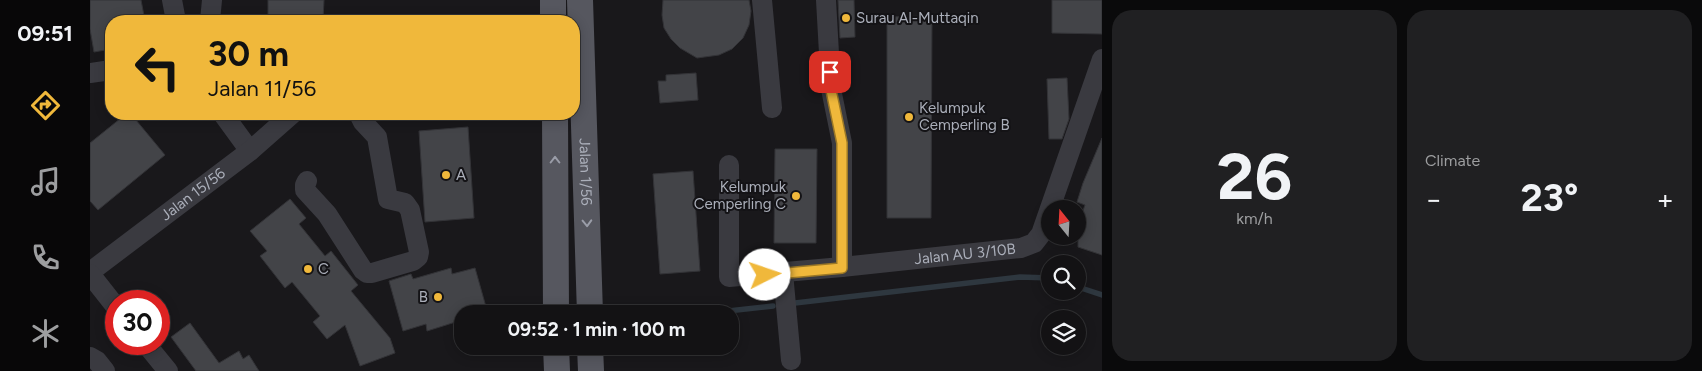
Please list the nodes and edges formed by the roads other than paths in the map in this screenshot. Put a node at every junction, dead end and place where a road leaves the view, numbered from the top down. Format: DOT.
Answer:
graph roads {
  1 [pos="172,0"];
  2 [pos="212,0"];
  3 [pos="553,0"];
  4 [pos="580,0"];
  5 [pos="762,0"];
  6 [pos="826,0"];
  7 [pos="175,15"];
  8 [pos="211,15"];
  9 [pos="553,15"];
  10 [pos="579,15"];
  11 [pos="1102,59"];
  12 [pos="105,71"];
  13 [pos="90,73"];
  14 [pos="772,108"];
  15 [pos="580,112"];
  16 [pos="227,120"];
  17 [pos="285,120"];
  18 [pos="362,120"];
  19 [pos="554,120"];
  20 [pos="250,151"];
  21 [pos="729,165"];
  22 [pos="307,180"];
  23 [pos="842,268"];
  24 [pos="90,273"];
  25 [pos="783,273"];
  26 [pos="105,292"];
  27 [pos="556,305"];
  28 [pos="590,305"];
  29 [pos="155,355"];
  30 [pos="556,355"];
  31 [pos="590,355"];
  32 [pos="90,357"];
  33 [pos="791,360"];
  34 [pos="105,371"];
  35 [pos="168,371"];
  36 [pos="556,371"];
  37 [pos="590,371"];
  1 -- 7 [label="street"];
  2 -- 8 [label="street"];
  3 -- 9 [label="main road"];
  4 -- 10 [label="main road, Jalan 1/56"];
  5 -- 14 [label="street"];
  6 -- 23 [label="street"];
  11 -- 23 [label="street, Jalan AU 3/10B"];
  12 -- 13 [label="street"];
  15 -- 28 [label="main road, Jalan 1/56, one-way"];
  16 -- 20 [label="street"];
  17 -- 20 [label="street, Jalan 15/56"];
  18 -- 22 [label="street"];
  27 -- 19 [label="main road, Jalan 1/56, one-way"];
  20 -- 24 [label="street, Jalan 15/56"];
  21 -- 25 [label="street, Jalan AU 3/10B"];
  23 -- 25 [label="street, Jalan AU 3/10B"];
  24 -- 26 [label="street"];
  25 -- 33 [label="street"];
  29 -- 35 [label="street"];
  30 -- 36 [label="main road"];
  31 -- 37 [label="main road"];
  32 -- 34 [label="street"];
}
